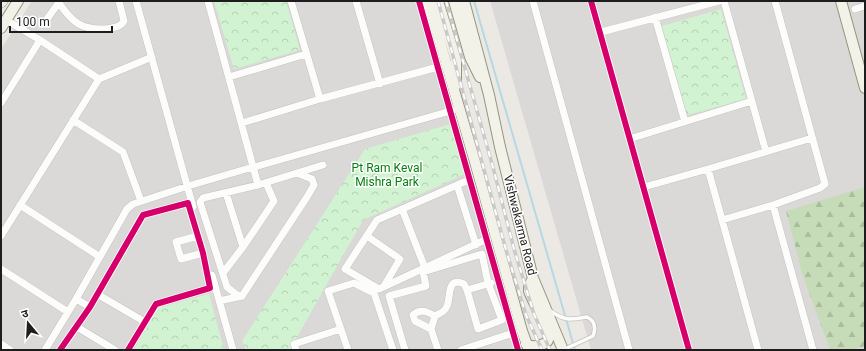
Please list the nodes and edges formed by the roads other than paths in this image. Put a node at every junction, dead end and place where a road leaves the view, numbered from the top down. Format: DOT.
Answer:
graph roads {
  1 [pos="18,1"];
  2 [pos="119,1"];
  3 [pos="136,1"];
  4 [pos="208,1"];
  5 [pos="291,1"];
  6 [pos="356,1"];
  7 [pos="420,1"];
  8 [pos="428,1"];
  9 [pos="438,1"];
  10 [pos="454,1"];
  11 [pos="464,1"];
  12 [pos="533,1"];
  13 [pos="591,1"];
  14 [pos="719,1"];
  15 [pos="724,1"];
  16 [pos="775,1"];
  17 [pos="841,1"];
  18 [pos="59,2"];
  19 [pos="865,6"];
  20 [pos="855,9"];
  21 [pos="844,12"];
  22 [pos="655,17"];
  23 [pos="47,19"];
  24 [pos="3,24"];
  25 [pos="601,32"];
  26 [pos="40,40"];
  27 [pos="306,54"];
  28 [pos="152,57"];
  29 [pos="438,67"];
  30 [pos="229,77"];
  31 [pos="99,79"];
  32 [pos="380,84"];
  33 [pos="865,86"];
  34 [pos="456,94"];
  35 [pos="489,95"];
  36 [pos="320,100"];
  37 [pos="752,101"];
  38 [pos="1,103"];
  39 [pos="455,110"];
  40 [pos="73,120"];
  41 [pos="684,122"];
  42 [pos="242,123"];
  43 [pos="812,138"];
  44 [pos="629,139"];
  45 [pos="766,152"];
  46 [pos="323,165"];
  47 [pos="256,166"];
  48 [pos="708,169"];
  49 [pos="297,173"];
  50 [pos="266,182"];
  51 [pos="464,182"];
  52 [pos="258,185"];
  53 [pos="188,186"];
  54 [pos="644,187"];
  55 [pos="226,193"];
  56 [pos="141,201"];
  57 [pos="20,205"];
  58 [pos="773,205"];
  59 [pos="402,209"];
  60 [pos="722,220"];
  61 [pos="1,236"];
  62 [pos="198,236"];
  63 [pos="367,236"];
  64 [pos="487,239"];
  65 [pos="202,244"];
  66 [pos="476,245"];
  67 [pos="243,247"];
  68 [pos="203,253"];
  69 [pos="100,257"];
  70 [pos="425,268"];
  71 [pos="1,269"];
  72 [pos="223,273"];
  73 [pos="500,275"];
  74 [pos="533,278"];
  75 [pos="488,283"];
  76 [pos="384,286"];
  77 [pos="467,290"];
  78 [pos="97,294"];
  79 [pos="242,296"];
  80 [pos="76,299"];
  81 [pos="219,301"];
  82 [pos="90,307"];
  83 [pos="545,307"];
  84 [pos="68,312"];
  85 [pos="435,316"];
  86 [pos="145,322"];
  87 [pos="77,327"];
  88 [pos="341,329"];
  89 [pos="431,329"];
  90 [pos="513,333"];
  91 [pos="1,344"];
  92 [pos="105,348"];
  93 [pos="524,348"];
  94 [pos="568,348"];
  95 [pos="435,349"];
  96 [pos="10,350"];
  97 [pos="44,350"];
  98 [pos="60,350"];
  99 [pos="115,350"];
  100 [pos="128,350"];
  101 [pos="233,350"];
  102 [pos="296,350"];
  103 [pos="348,350"];
  104 [pos="393,350"];
  105 [pos="405,350"];
  106 [pos="461,350"];
  107 [pos="629,350"];
  108 [pos="689,350"];
  109 [pos="758,350"];
  110 [pos="813,350"];
  1 -- 24 [label="main road"];
  2 -- 18 [label="street"];
  3 -- 28 [label="street"];
  4 -- 30 [label="street"];
  5 -- 27 [label="street"];
  6 -- 32 [label="street"];
  7 -- 29 [label="street"];
  8 -- 34 [label="main road"];
  9 -- 34 [label="main road"];
  10 -- 35 [label="main road"];
  11 -- 35 [label="main road"];
  12 -- 107 [label="street"];
  13 -- 25 [label="street"];
  14 -- 22 [label="street"];
  15 -- 37 [label="street"];
  16 -- 43 [label="street"];
  17 -- 21 [label="main road"];
  18 -- 23 [label="street"];
  19 -- 20 [label="street"];
  20 -- 21 [label="lane"];
  21 -- 33 [label="main road"];
  22 -- 25 [label="street"];
  22 -- 41 [label="street"];
  24 -- 26 [label="street"];
  25 -- 44 [label="street"];
  26 -- 31 [label="street"];
  26 -- 38 [label="street"];
  27 -- 30 [label="street"];
  27 -- 36 [label="street"];
  28 -- 31 [label="street"];
  28 -- 53 [label="street"];
  29 -- 32 [label="street"];
  29 -- 39 [label="street"];
  30 -- 42 [label="street"];
  31 -- 40 [label="street"];
  32 -- 36 [label="street"];
  34 -- 39 [label="main road, Vishwakarma Road"];
  35 -- 74 [label="main road, Vishwakarma Road"];
  36 -- 42 [label="street"];
  37 -- 41 [label="street"];
  37 -- 45 [label="street"];
  39 -- 47 [label="street"];
  39 -- 51 [label="street"];
  39 -- 73 [label="main road, Vishwakarma Road"];
  40 -- 56 [label="street"];
  40 -- 57 [label="street"];
  41 -- 44 [label="street"];
  42 -- 47 [label="street"];
  43 -- 45 [label="street"];
  43 -- 58 [label="street"];
  44 -- 54 [label="street"];
  45 -- 48 [label="street"];
  46 -- 49 [label="street"];
  47 -- 52 [label="street"];
  47 -- 53 [label="street"];
  48 -- 54 [label="street"];
  48 -- 60 [label="street"];
  49 -- 50 [label="street"];
  49 -- 79 [label="street"];
  50 -- 52 [label="street"];
  50 -- 67 [label="street"];
  51 -- 59 [label="street"];
  51 -- 64 [label="street"];
  51 -- 66 [label="street"];
  52 -- 55 [label="street"];
  53 -- 56 [label="street"];
  53 -- 65 [label="street"];
  54 -- 108 [label="street"];
  55 -- 67 [label="street"];
  55 -- 72 [label="street"];
  56 -- 69 [label="street"];
  57 -- 61 [label="street"];
  57 -- 69 [label="street"];
  58 -- 60 [label="street"];
  58 -- 110 [label="street"];
  59 -- 63 [label="street"];
  59 -- 70 [label="street"];
  60 -- 109 [label="street"];
  62 -- 65 [label="street"];
  62 -- 68 [label="street"];
  62 -- 78 [label="street"];
  63 -- 76 [label="street"];
  63 -- 76 [label="street"];
  64 -- 66 [label="street"];
  64 -- 73 [label="street"];
  65 -- 68 [label="street"];
  65 -- 81 [label="street"];
  66 -- 70 [label="street"];
  67 -- 72 [label="street"];
  68 -- 86 [label="street"];
  69 -- 80 [label="street"];
  70 -- 76 [label="street"];
  71 -- 84 [label="street"];
  72 -- 79 [label="street"];
  73 -- 75 [label="street"];
  73 -- 90 [label="street"];
  73 -- 93 [label="main road, Vishwakarma Road"];
  74 -- 83 [label="main road, Vishwakarma Road"];
  74 -- 93 [label="main road"];
  75 -- 77 [label="street"];
  75 -- 77 [label="street"];
  75 -- 105 [label="street"];
  77 -- 85 [label="street"];
  78 -- 82 [label="street"];
  78 -- 86 [label="street"];
  79 -- 81 [label="street"];
  80 -- 82 [label="street"];
  80 -- 84 [label="street"];
  81 -- 101 [label="street"];
  82 -- 87 [label="street"];
  83 -- 94 [label="main road, Vishwakarma Road"];
  83 -- 94 [label="lane"];
  84 -- 97 [label="street"];
  85 -- 89 [label="street"];
  85 -- 89 [label="street"];
  86 -- 100 [label="street"];
  87 -- 92 [label="street"];
  87 -- 98 [label="street"];
  88 -- 102 [label="street"];
  88 -- 103 [label="street"];
  88 -- 104 [label="street"];
  89 -- 95 [label="street"];
  90 -- 93 [label="street"];
  90 -- 106 [label="street"];
  91 -- 96 [label="street"];
  92 -- 99 [label="street"];
}
